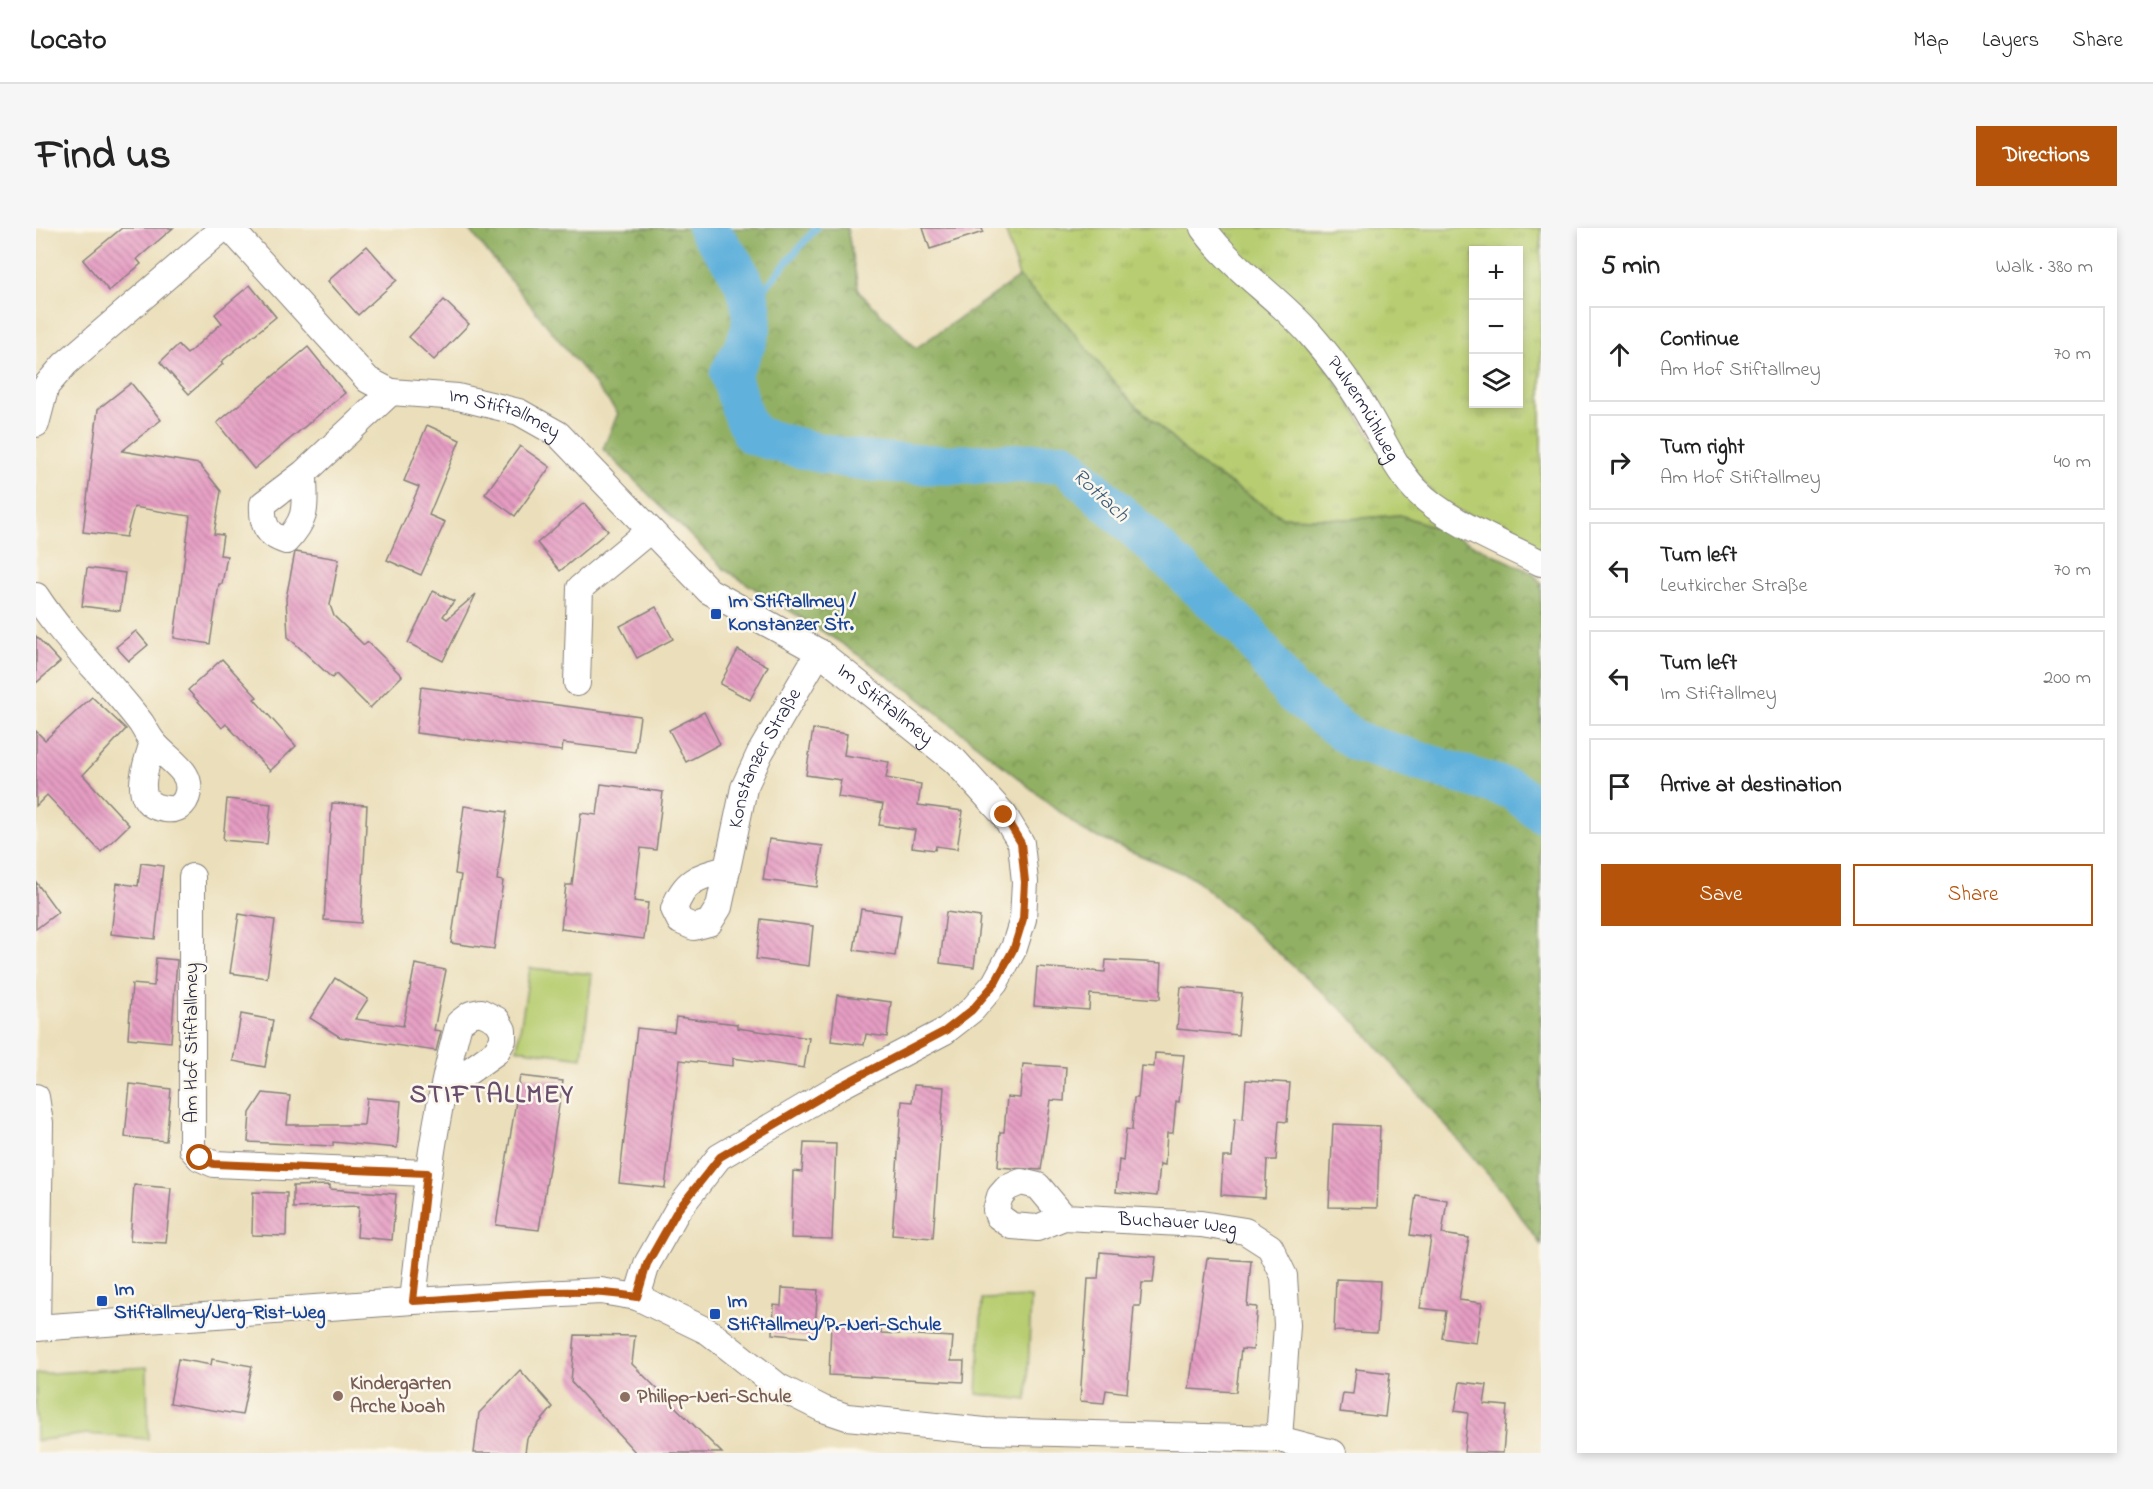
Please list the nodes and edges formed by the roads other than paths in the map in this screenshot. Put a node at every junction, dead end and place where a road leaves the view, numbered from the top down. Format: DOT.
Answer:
graph roads {
  1 [pos="223,228"];
  2 [pos="230,228"];
  3 [pos="1203,228"];
  4 [pos="391,392"];
  5 [pos="36,424"];
  6 [pos="304,472"];
  7 [pos="650,530"];
  8 [pos="1541,563"];
  9 [pos="36,596"];
  10 [pos="819,652"];
  11 [pos="577,683"];
  12 [pos="153,742"];
  13 [pos="727,869"];
  14 [pos="192,877"];
  15 [pos="444,1089"];
  16 [pos="36,1097"];
  17 [pos="427,1173"];
  18 [pos="1064,1217"];
  19 [pos="637,1297"];
  20 [pos="413,1301"];
  21 [pos="36,1328"];
  22 [pos="1278,1439"];
  23 [pos="1333,1453"];
  1 -- 5 [label="street"];
  2 -- 4 [label="street, Im Stiftallmey"];
  3 -- 8 [label="street, Pulvermühlweg"];
  4 -- 6 [label="street"];
  4 -- 7 [label="street, Im Stiftallmey"];
  7 -- 10 [label="street, Im Stiftallmey"];
  7 -- 11 [label="street"];
  9 -- 12 [label="street"];
  10 -- 13 [label="street, Konstanzer Straße"];
  10 -- 19 [label="street, Im Stiftallmey"];
  14 -- 17 [label="street, Am Hof Stiftallmey"];
  15 -- 17 [label="street"];
  16 -- 21 [label="street"];
  17 -- 20 [label="street"];
  18 -- 22 [label="street, Buchauer Weg"];
  19 -- 20 [label="street"];
  19 -- 22 [label="street"];
  20 -- 21 [label="street"];
  22 -- 23 [label="street"];
}
